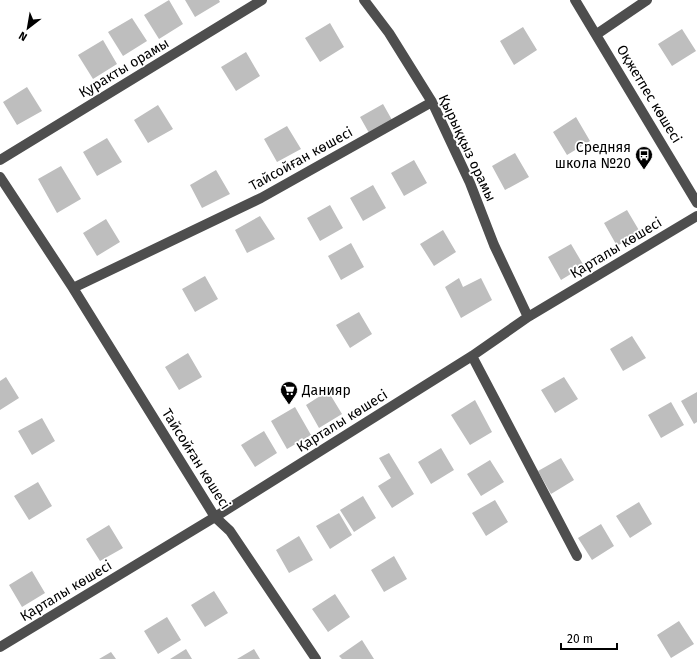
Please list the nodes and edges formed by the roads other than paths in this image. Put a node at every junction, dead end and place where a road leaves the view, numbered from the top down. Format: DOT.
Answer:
graph roads {
  1 [pos="262,0"];
  2 [pos="364,0"];
  3 [pos="575,0"];
  4 [pos="647,0"];
  5 [pos="597,34"];
  6 [pos="432,102"];
  7 [pos="0,160"];
  8 [pos="0,177"];
  9 [pos="697,203"];
  10 [pos="697,216"];
  11 [pos="73,288"];
  12 [pos="528,317"];
  13 [pos="472,356"];
  14 [pos="215,517"];
  15 [pos="577,556"];
  16 [pos="0,647"];
  17 [pos="316,659"];
  1 -- 7 [label="street, Қуракты орамы"];
  2 -- 6 [label="street, Қырыққыз орамы"];
  3 -- 5 [label="street, Оқжетпес көшесі"];
  4 -- 5 [label="street"];
  5 -- 9 [label="street, Оқжетпес көшесі"];
  6 -- 11 [label="street, Тайсойған көшесі"];
  6 -- 12 [label="street, Қырыққыз орамы"];
  8 -- 11 [label="street, Тайсойған көшесі"];
  10 -- 12 [label="street, Қарталы көшесі"];
  11 -- 14 [label="street, Тайсойған көшесі"];
  12 -- 13 [label="street, Қарталы көшесі"];
  13 -- 14 [label="street, Қарталы көшесі"];
  13 -- 15 [label="street"];
  14 -- 16 [label="street, Қарталы көшесі"];
  14 -- 17 [label="street, Тайсойған көшесі"];
}
